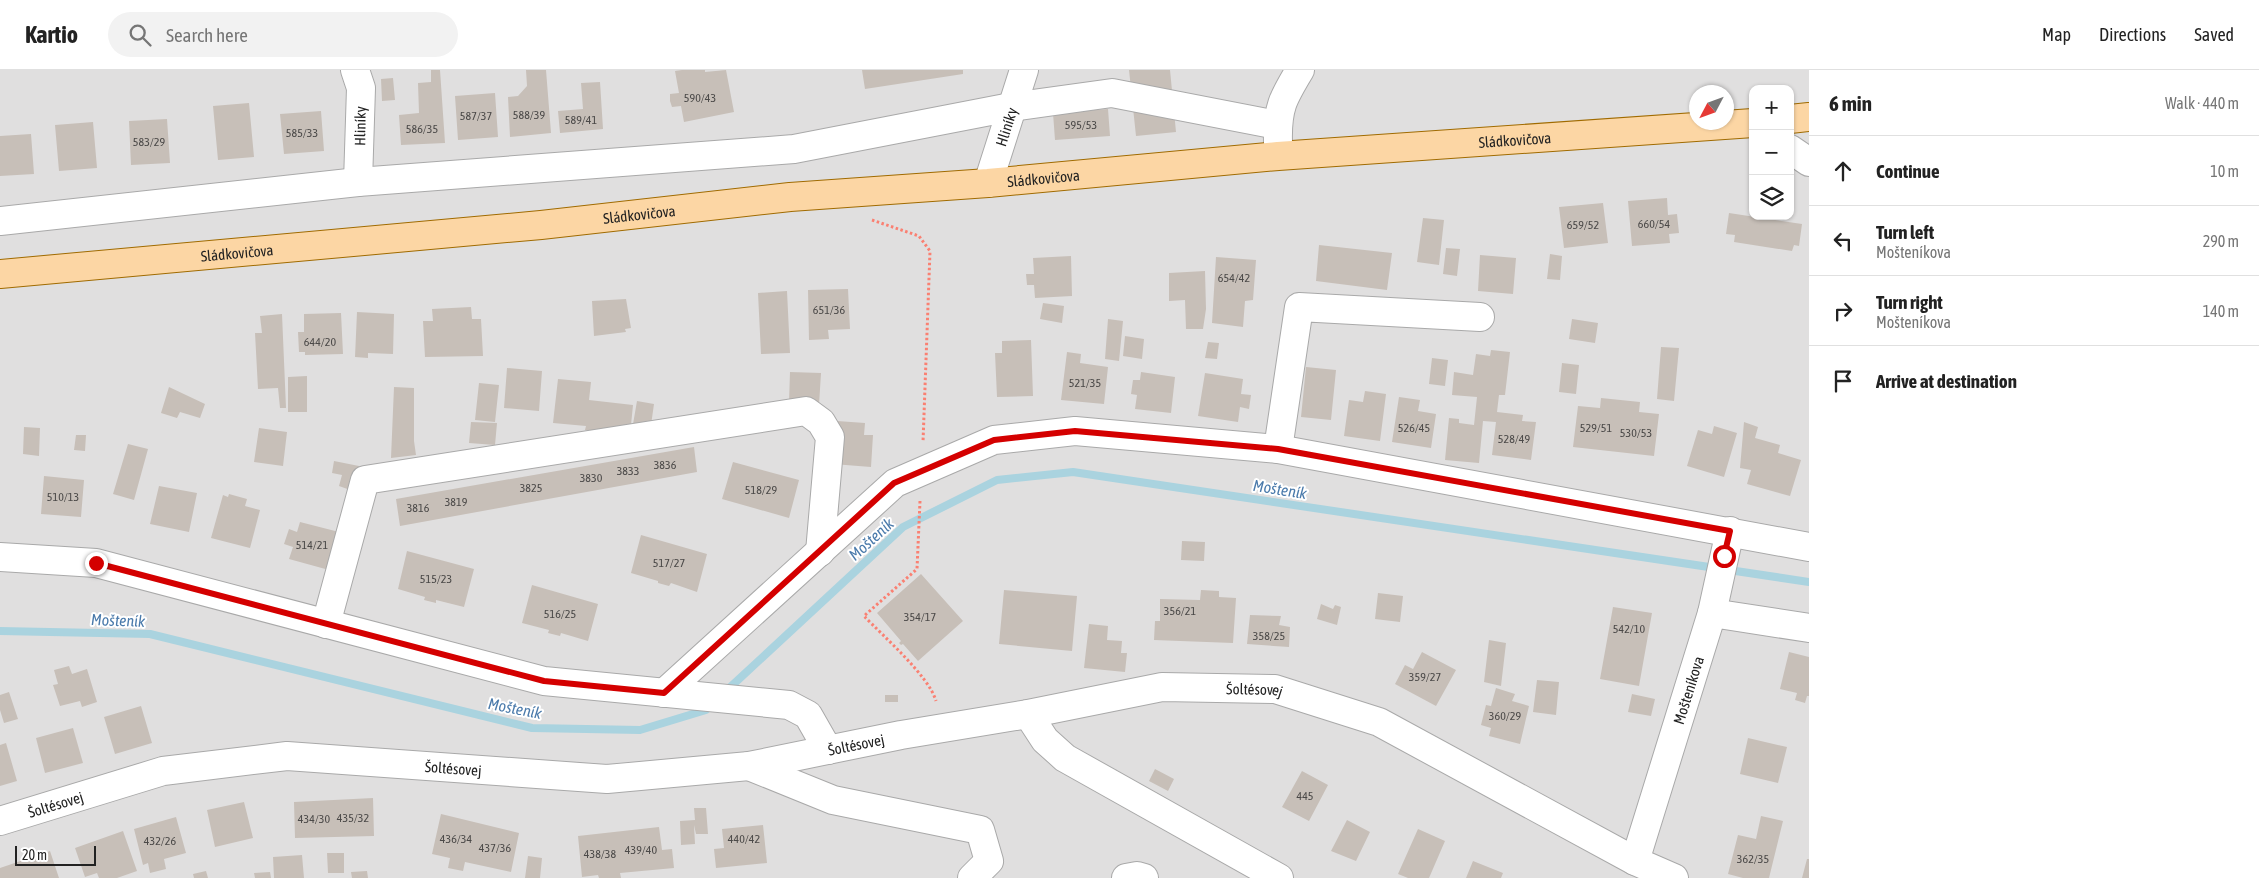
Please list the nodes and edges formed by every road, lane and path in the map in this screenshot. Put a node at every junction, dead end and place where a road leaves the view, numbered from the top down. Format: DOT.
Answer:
graph roads {
  1 [pos="355,70"];
  2 [pos="1024,70"];
  3 [pos="1300,70"];
  4 [pos="1011,107"];
  5 [pos="1809,117"];
  6 [pos="1794,119"];
  7 [pos="1749,123"];
  8 [pos="1278,125"];
  9 [pos="1794,152"];
  10 [pos="1278,156"];
  11 [pos="1809,162"];
  12 [pos="358,182"];
  13 [pos="988,183"];
  14 [pos="0,221"];
  15 [pos="864,221"];
  16 [pos="0,274"];
  17 [pos="1480,317"];
  18 [pos="1278,449"];
  19 [pos="922,471"];
  20 [pos="1727,544"];
  21 [pos="1809,547"];
  22 [pos="820,552"];
  23 [pos="0,556"];
  24 [pos="1712,613"];
  25 [pos="326,624"];
  26 [pos="1809,628"];
  27 [pos="664,693"];
  28 [pos="1028,714"];
  29 [pos="943,728"];
  30 [pos="828,750"];
  31 [pos="749,766"];
  32 [pos="0,821"];
  33 [pos="1635,861"];
  34 [pos="972,878"];
  35 [pos="1126,878"];
  36 [pos="1144,878"];
  37 [pos="1279,878"];
  38 [pos="1674,878"];
  1 -- 12 [label="street, Hliníky"];
  2 -- 4 [label="street, Hliníky"];
  3 -- 8 [label="street"];
  4 -- 8 [label="street"];
  4 -- 12 [label="street"];
  4 -- 13 [label="street, Hliníky"];
  5 -- 6 [label="main road"];
  7 -- 10 [label="main road, Sládkovičova"];
  8 -- 10 [label="street"];
  9 -- 11 [label="street"];
  10 -- 13 [label="main road, Sládkovičova"];
  12 -- 14 [label="street"];
  13 -- 16 [label="main road, Sládkovičova"];
  15 -- 19 [label="path"];
  17 -- 18 [label="street"];
  18 -- 19 [label="street"];
  18 -- 20 [label="street"];
  19 -- 22 [label="street"];
  19 -- 29 [label="path"];
  20 -- 21 [label="street"];
  20 -- 24 [label="street, Mošteníkova"];
  22 -- 25 [label="street"];
  22 -- 27 [label="street"];
  23 -- 25 [label="street"];
  24 -- 26 [label="street"];
  24 -- 33 [label="street, Mošteníkova"];
  25 -- 27 [label="street"];
  27 -- 30 [label="street"];
  28 -- 29 [label="street, Šoltésovej"];
  28 -- 33 [label="street, Šoltésovej"];
  28 -- 37 [label="street"];
  29 -- 30 [label="street, Šoltésovej"];
  30 -- 31 [label="street, Šoltésovej"];
  31 -- 32 [label="street, Šoltésovej"];
  31 -- 34 [label="street"];
  33 -- 38 [label="street, Šoltésovej"];
  35 -- 36 [label="street"];
}
